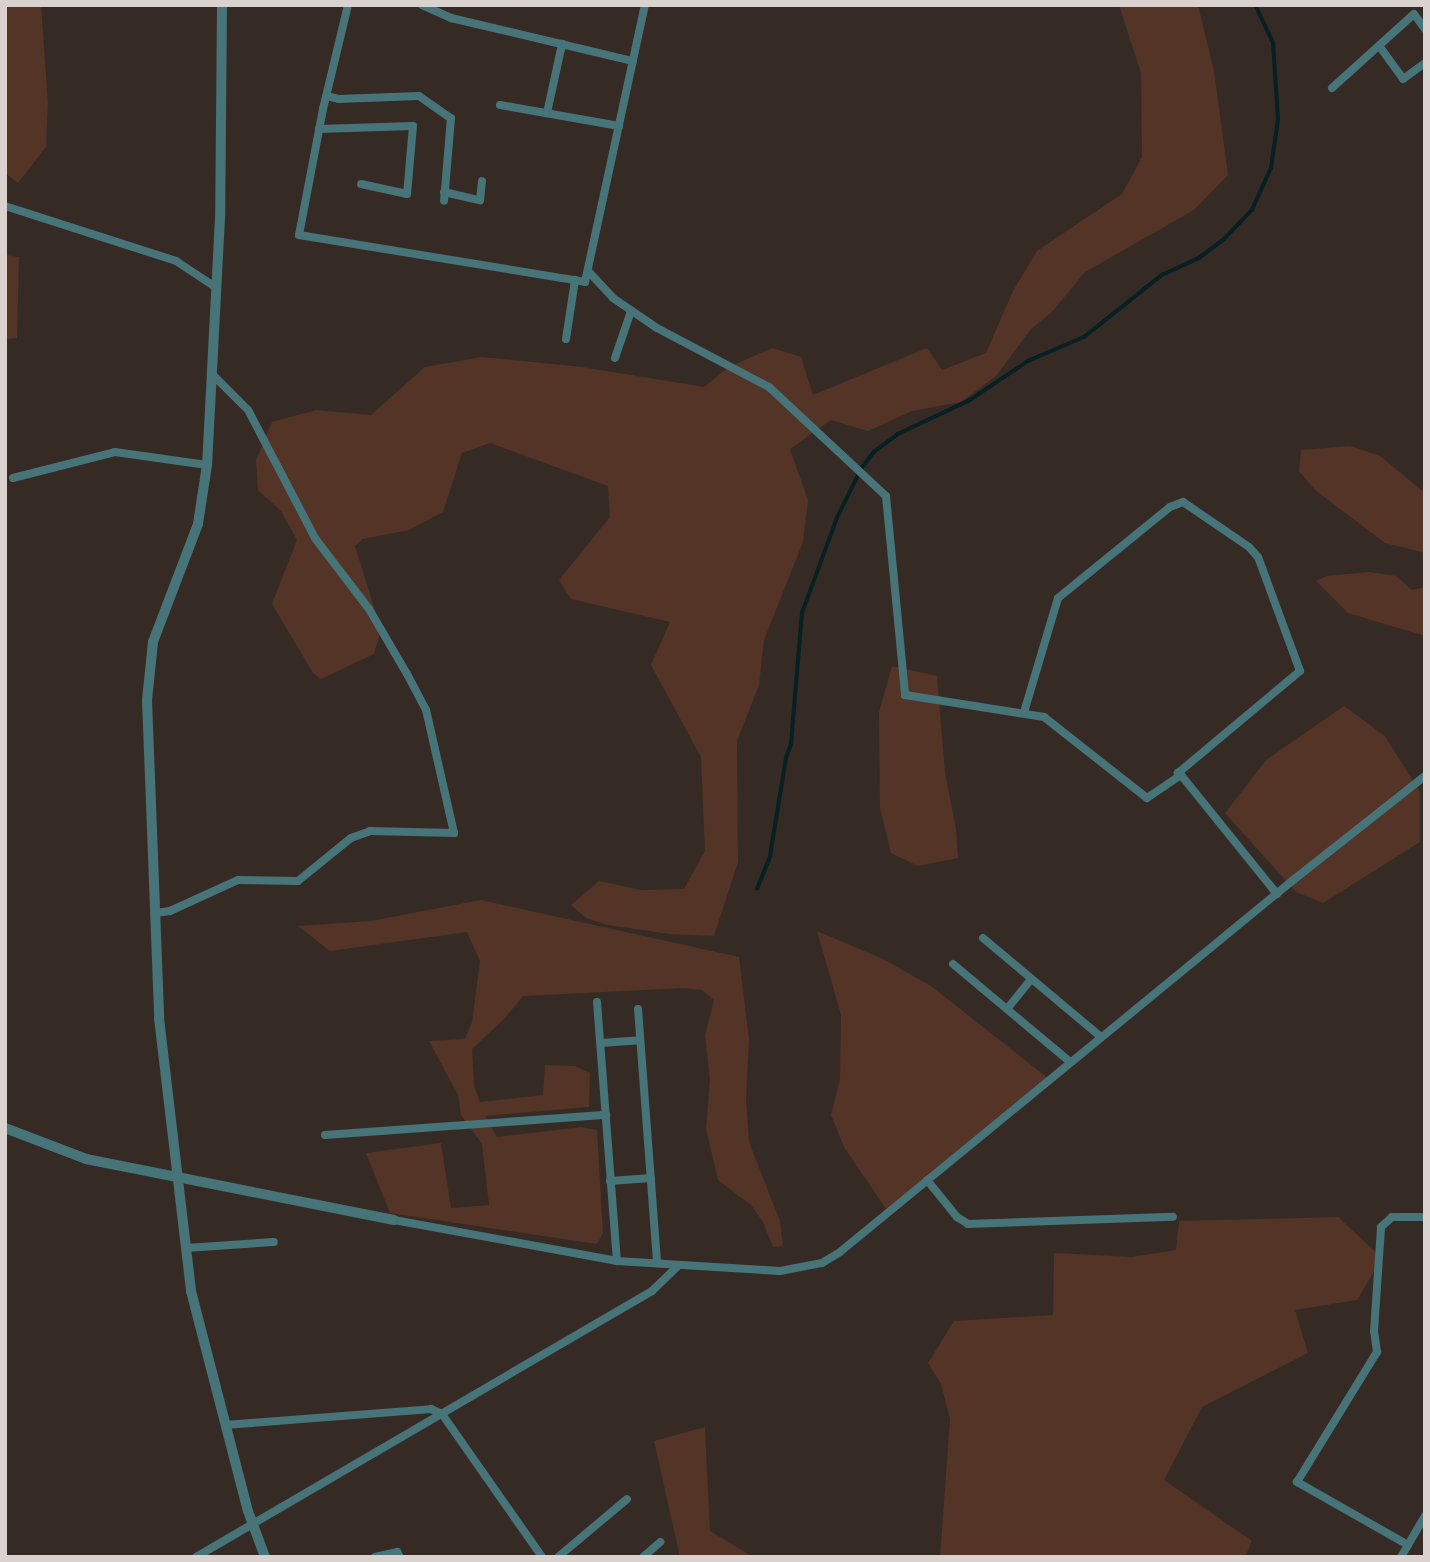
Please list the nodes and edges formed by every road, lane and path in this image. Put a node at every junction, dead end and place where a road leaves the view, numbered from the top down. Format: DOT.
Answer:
graph roads {
  1 [pos="222,5"];
  2 [pos="348,5"];
  3 [pos="422,5"];
  4 [pos="645,5"];
  5 [pos="1425,29"];
  6 [pos="562,44"];
  7 [pos="1380,47"];
  8 [pos="633,61"];
  9 [pos="1425,62"];
  10 [pos="1332,88"];
  11 [pos="326,96"];
  12 [pos="500,105"];
  13 [pos="547,113"];
  14 [pos="619,126"];
  15 [pos="319,129"];
  16 [pos="482,181"];
  17 [pos="361,184"];
  18 [pos="5,206"];
  19 [pos="588,271"];
  20 [pos="575,281"];
  21 [pos="217,288"];
  22 [pos="631,311"];
  23 [pos="566,339"];
  24 [pos="615,358"];
  25 [pos="213,376"];
  26 [pos="207,465"];
  27 [pos="13,478"];
  28 [pos="1024,712"];
  29 [pos="1181,775"];
  30 [pos="1425,776"];
  31 [pos="1277,894"];
  32 [pos="156,913"];
  33 [pos="983,939"];
  34 [pos="953,964"];
  35 [pos="1031,979"];
  36 [pos="597,1002"];
  37 [pos="638,1009"];
  38 [pos="1007,1009"];
  39 [pos="1101,1037"];
  40 [pos="640,1040"];
  41 [pos="601,1043"];
  42 [pos="1070,1062"];
  43 [pos="606,1115"];
  44 [pos="5,1128"];
  45 [pos="325,1135"];
  46 [pos="178,1177"];
  47 [pos="651,1178"];
  48 [pos="927,1180"];
  49 [pos="610,1181"];
  50 [pos="1173,1217"];
  51 [pos="1425,1217"];
  52 [pos="394,1220"];
  53 [pos="274,1242"];
  54 [pos="186,1248"];
  55 [pos="617,1261"];
  56 [pos="657,1263"];
  57 [pos="679,1265"];
  58 [pos="442,1414"];
  59 [pos="225,1424"];
  60 [pos="626,1499"];
  61 [pos="1425,1516"];
  62 [pos="251,1522"];
  63 [pos="660,1542"];
  64 [pos="1408,1545"];
  65 [pos="196,1557"];
  66 [pos="265,1557"];
  67 [pos="375,1557"];
  68 [pos="400,1557"];
  69 [pos="542,1557"];
  70 [pos="558,1557"];
  71 [pos="643,1557"];
  72 [pos="1401,1557"];
  1 -- 21 [label="street"];
  2 -- 11 [label="street"];
  3 -- 6 [label="street"];
  4 -- 8 [label="street"];
  5 -- 7 [label="street"];
  6 -- 8 [label="street"];
  6 -- 13 [label="street"];
  7 -- 9 [label="street"];
  7 -- 10 [label="street"];
  8 -- 14 [label="street"];
  11 -- 15 [label="street"];
  11 -- 16 [label="street"];
  12 -- 13 [label="street"];
  13 -- 14 [label="street"];
  14 -- 19 [label="street"];
  15 -- 17 [label="street"];
  15 -- 20 [label="street"];
  18 -- 21 [label="street"];
  19 -- 20 [label="street"];
  19 -- 22 [label="street"];
  20 -- 23 [label="street"];
  21 -- 25 [label="street"];
  22 -- 24 [label="street"];
  22 -- 28 [label="street"];
  25 -- 26 [label="street"];
  25 -- 32 [label="street"];
  26 -- 27 [label="street"];
  26 -- 32 [label="street"];
  28 -- 29 [label="street"];
  28 -- 29 [label="street"];
  29 -- 31 [label="street"];
  30 -- 31 [label="street"];
  31 -- 39 [label="street"];
  32 -- 46 [label="street"];
  33 -- 35 [label="street"];
  34 -- 38 [label="street"];
  35 -- 38 [label="street"];
  35 -- 39 [label="street"];
  36 -- 41 [label="street"];
  37 -- 40 [label="street"];
  38 -- 42 [label="street"];
  39 -- 42 [label="street"];
  40 -- 41 [label="street"];
  40 -- 47 [label="street"];
  41 -- 43 [label="street"];
  42 -- 48 [label="street"];
  43 -- 45 [label="street"];
  43 -- 49 [label="street"];
  44 -- 46 [label="street"];
  46 -- 52 [label="street"];
  46 -- 54 [label="street"];
  47 -- 49 [label="street"];
  47 -- 56 [label="street"];
  48 -- 50 [label="street"];
  48 -- 57 [label="street"];
  49 -- 55 [label="street"];
  51 -- 64 [label="street"];
  52 -- 55 [label="street"];
  53 -- 54 [label="street"];
  54 -- 59 [label="street"];
  55 -- 56 [label="street"];
  56 -- 57 [label="street"];
  57 -- 58 [label="street"];
  58 -- 59 [label="street"];
  58 -- 62 [label="street"];
  58 -- 69 [label="street"];
  59 -- 62 [label="street"];
  60 -- 70 [label="street"];
  61 -- 64 [label="street"];
  62 -- 65 [label="street"];
  62 -- 66 [label="street"];
  63 -- 71 [label="street"];
  64 -- 72 [label="street"];
  67 -- 68 [label="street"];
}
